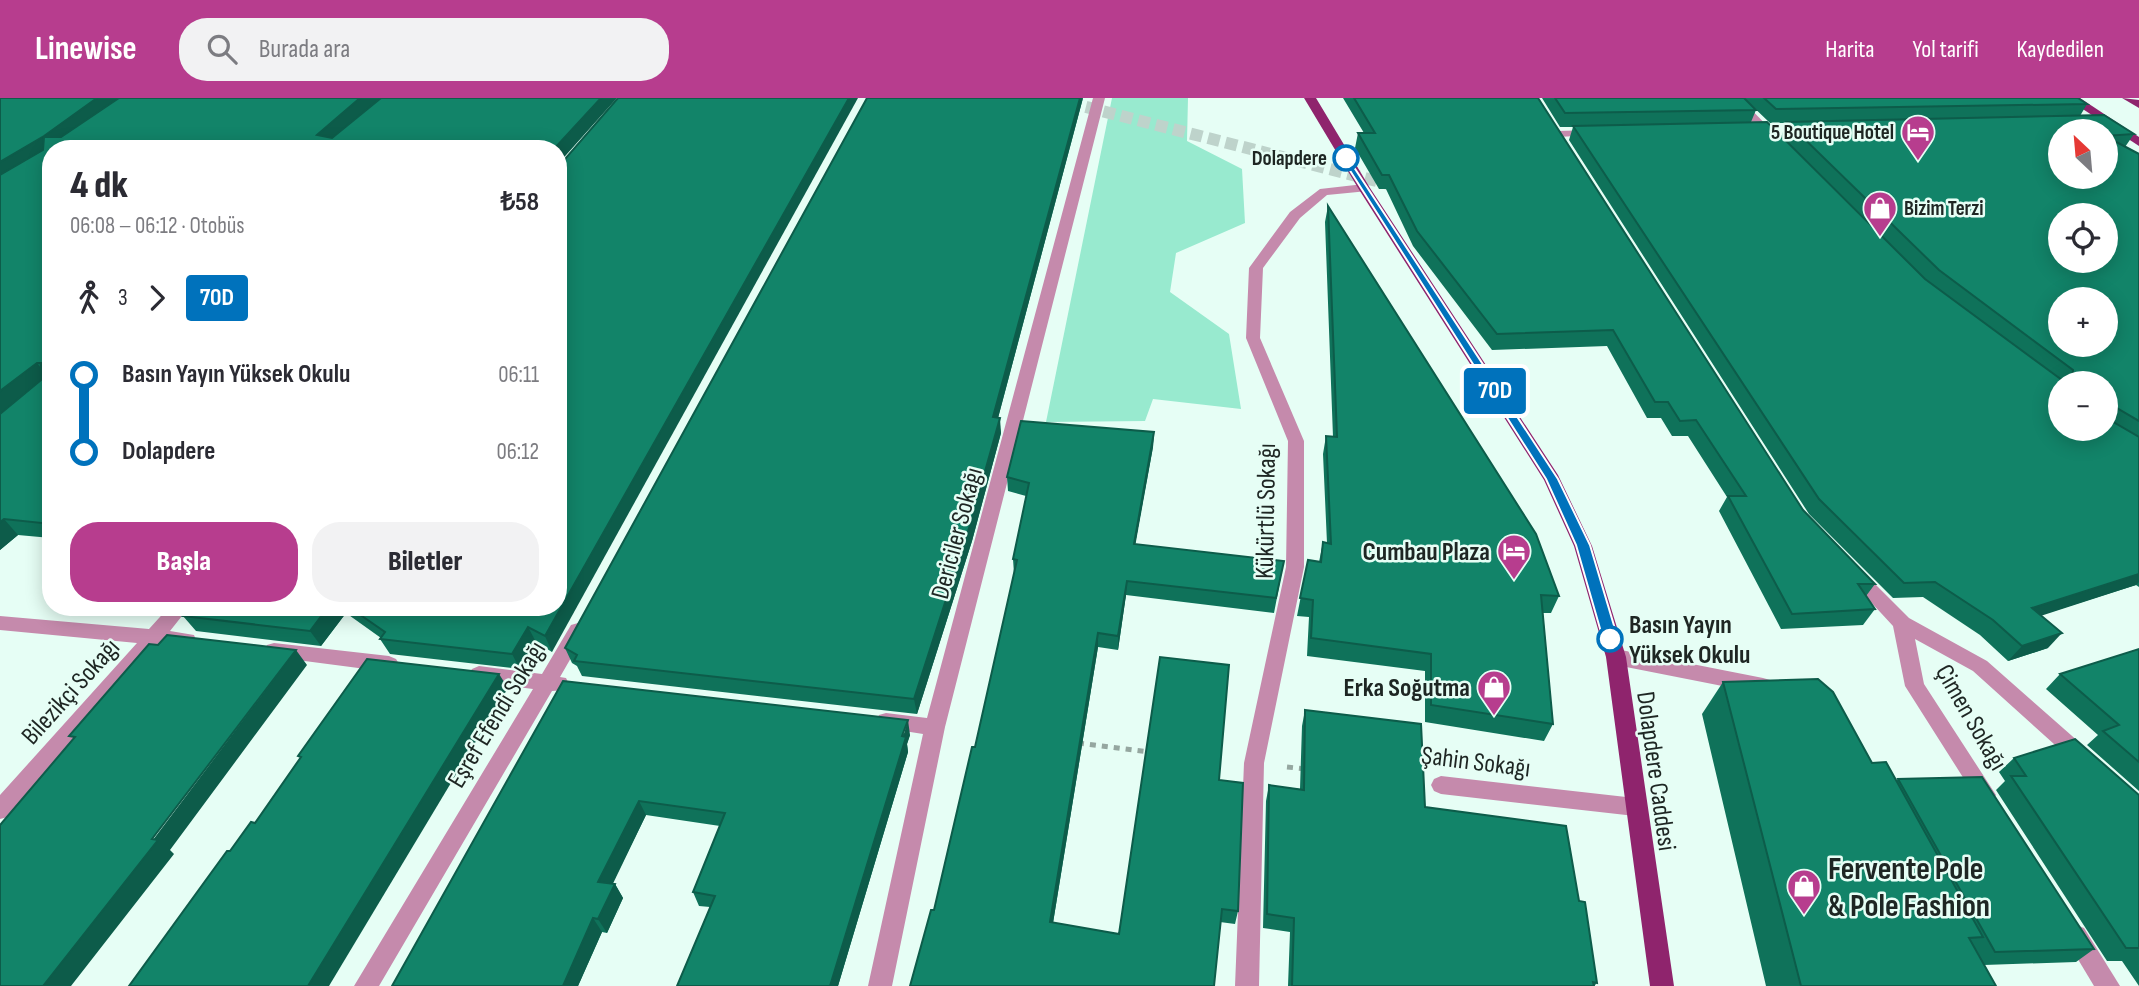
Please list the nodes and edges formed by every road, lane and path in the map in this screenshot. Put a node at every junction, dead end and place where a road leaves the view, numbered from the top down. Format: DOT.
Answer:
graph roads {
  1 [pos="1099,98"];
  2 [pos="1310,98"];
  3 [pos="1734,98"];
  4 [pos="2072,98"];
  5 [pos="2128,98"];
  6 [pos="2139,105"];
  7 [pos="1545,116"];
  8 [pos="2102,119"];
  9 [pos="2118,129"];
  10 [pos="1610,133"];
  11 [pos="2139,142"];
  12 [pos="1787,151"];
  13 [pos="1364,188"];
  14 [pos="1847,567"];
  15 [pos="172,616"];
  16 [pos="582,621"];
  17 [pos="1902,623"];
  18 [pos="0,624"];
  19 [pos="154,636"];
  20 [pos="209,643"];
  21 [pos="249,648"];
  22 [pos="1616,657"];
  23 [pos="413,667"];
  24 [pos="454,671"];
  25 [pos="549,682"];
  26 [pos="576,686"];
  27 [pos="1789,691"];
  28 [pos="866,719"];
  29 [pos="934,727"];
  30 [pos="1073,743"];
  31 [pos="1156,752"];
  32 [pos="1254,764"];
  33 [pos="1321,771"];
  34 [pos="2099,772"];
  35 [pos="1441,785"];
  36 [pos="1635,807"];
  37 [pos="0,810"];
  38 [pos="1997,813"];
  39 [pos="2063,917"];
  40 [pos="366,986"];
  41 [pos="880,986"];
  42 [pos="1247,986"];
  43 [pos="1662,986"];
  44 [pos="2108,986"];
  1 -- 29 [label="street, Dericiler Sokağı"];
  2 -- 13 [label="main road, Dolapdere Caddesi"];
  3 -- 12 [label="street"];
  4 -- 8 [label="main road"];
  5 -- 6 [label="main road"];
  7 -- 10 [label="street"];
  9 -- 11 [label="main road"];
  13 -- 22 [label="main road, Dolapdere Caddesi"];
  13 -- 32 [label="street, Kükürtlü Sokağı"];
  14 -- 17 [label="street"];
  15 -- 19 [label="street, Bilezikçi Sokağı"];
  16 -- 25 [label="street, Eşref Efendi Sokağı"];
  17 -- 34 [label="street"];
  17 -- 38 [label="street, Çimen Sokağı"];
  18 -- 19 [label="street"];
  19 -- 20 [label="street"];
  19 -- 37 [label="street, Bilezikçi Sokağı"];
  21 -- 23 [label="street"];
  22 -- 27 [label="street"];
  22 -- 36 [label="main road, Dolapdere Caddesi"];
  24 -- 25 [label="street"];
  25 -- 26 [label="street"];
  25 -- 40 [label="street, Eşref Efendi Sokağı"];
  28 -- 29 [label="street"];
  29 -- 41 [label="street, Dericiler Sokağı"];
  30 -- 31 [label="path"];
  32 -- 33 [label="path"];
  32 -- 42 [label="street, Kükürtlü Sokağı"];
  35 -- 36 [label="street, Şahin Sokağı"];
  36 -- 43 [label="main road, Dolapdere Caddesi"];
  39 -- 44 [label="street"];
}
